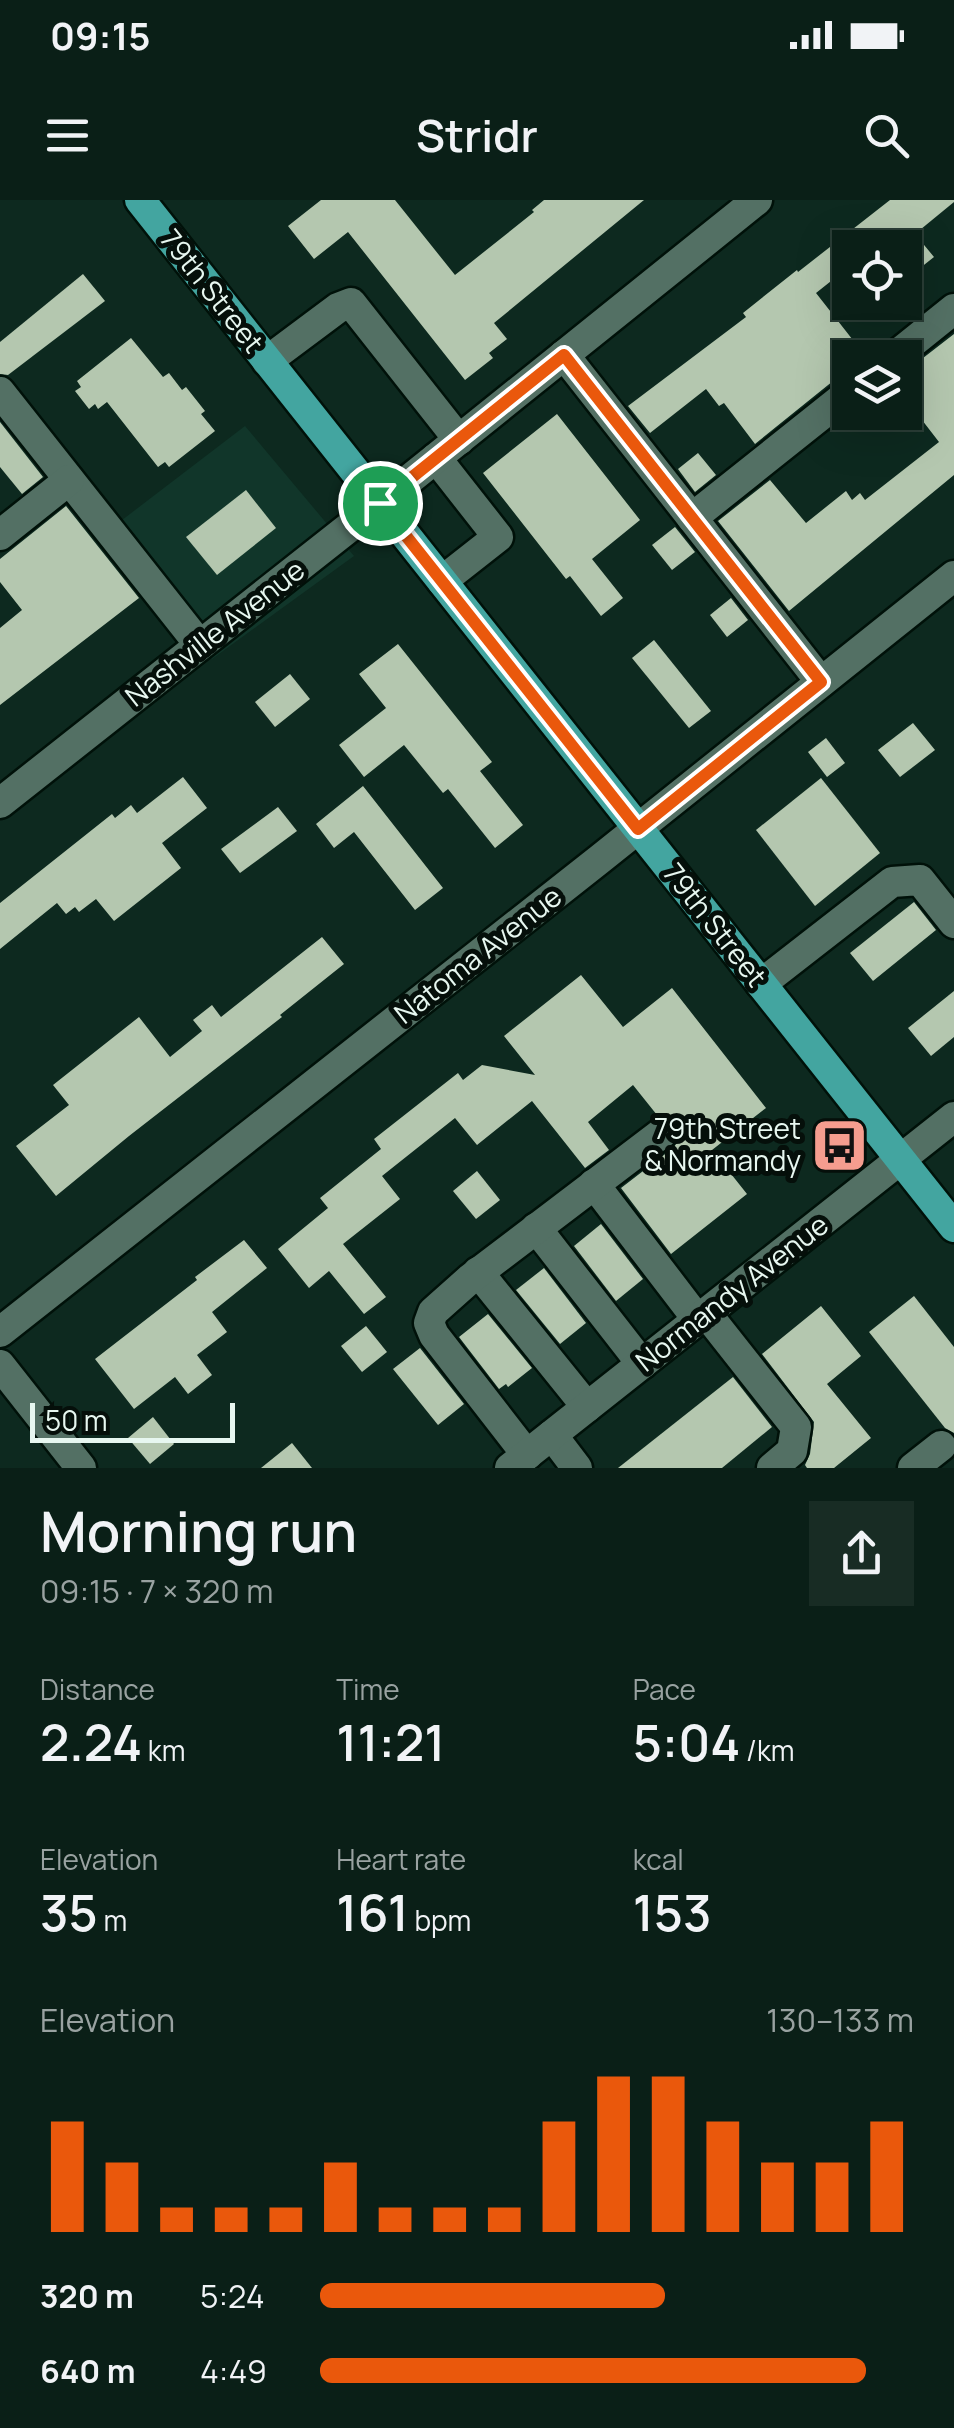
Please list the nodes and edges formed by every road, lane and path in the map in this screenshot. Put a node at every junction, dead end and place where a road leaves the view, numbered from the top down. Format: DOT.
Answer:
graph roads {
  1 [pos="140,200"];
  2 [pos="758,200"];
  3 [pos="954,309"];
  4 [pos="916,340"];
  5 [pos="564,355"];
  6 [pos="267,361"];
  7 [pos="0,392"];
  8 [pos="832,406"];
  9 [pos="447,449"];
  10 [pos="69,480"];
  11 [pos="380,503"];
  12 [pos="692,518"];
  13 [pos="0,535"];
  14 [pos="954,576"];
  15 [pos="442,581"];
  16 [pos="199,644"];
  17 [pos="821,682"];
  18 [pos="0,803"];
  19 [pos="638,829"];
  20 [pos="954,923"];
  21 [pos="760,984"];
  22 [pos="954,1117"];
  23 [pos="662,1133"];
  24 [pos="900,1160"];
  25 [pos="594,1184"];
  26 [pos="536,1228"];
  27 [pos="954,1228"];
  28 [pos="478,1272"];
  29 [pos="702,1317"];
  30 [pos="0,1332"];
  31 [pos="642,1364"];
  32 [pos="0,1365"];
  33 [pos="587,1408"];
  34 [pos="552,1436"];
  35 [pos="941,1446"];
  36 [pos="518,1462"];
  37 [pos="81,1468"];
  38 [pos="577,1468"];
  39 [pos="772,1468"];
  40 [pos="913,1468"];
  1 -- 6 [label="main road, 79th Street"];
  2 -- 5 [label="street, Nashville Avenue"];
  3 -- 4 [label="street"];
  5 -- 9 [label="street, Nashville Avenue"];
  5 -- 12 [label="street"];
  6 -- 9 [label="street"];
  6 -- 11 [label="main road, 79th Street"];
  7 -- 10 [label="street"];
  8 -- 12 [label="street"];
  9 -- 11 [label="street, Nashville Avenue"];
  9 -- 15 [label="street"];
  10 -- 13 [label="street"];
  10 -- 16 [label="street"];
  11 -- 15 [label="main road, 79th Street"];
  11 -- 16 [label="street, Nashville Avenue"];
  12 -- 17 [label="street"];
  14 -- 17 [label="street, Natoma Avenue"];
  15 -- 19 [label="main road, 79th Street"];
  16 -- 18 [label="street, Nashville Avenue"];
  17 -- 19 [label="street, Natoma Avenue"];
  19 -- 21 [label="main road, 79th Street"];
  19 -- 30 [label="street, Natoma Avenue"];
  20 -- 21 [label="street"];
  21 -- 24 [label="main road, 79th Street"];
  22 -- 24 [label="street, Normandy Avenue"];
  23 -- 25 [label="street"];
  24 -- 27 [label="main road, 79th Street"];
  24 -- 29 [label="street, Normandy Avenue"];
  25 -- 26 [label="street"];
  25 -- 29 [label="street"];
  26 -- 28 [label="street"];
  26 -- 31 [label="street"];
  28 -- 33 [label="street"];
  28 -- 36 [label="street"];
  29 -- 31 [label="street, Normandy Avenue"];
  29 -- 39 [label="street"];
  31 -- 33 [label="street, Normandy Avenue"];
  32 -- 37 [label="street"];
  33 -- 34 [label="street, Normandy Avenue"];
  34 -- 36 [label="street, Normandy Avenue"];
  34 -- 38 [label="street"];
  35 -- 40 [label="street"];
}
